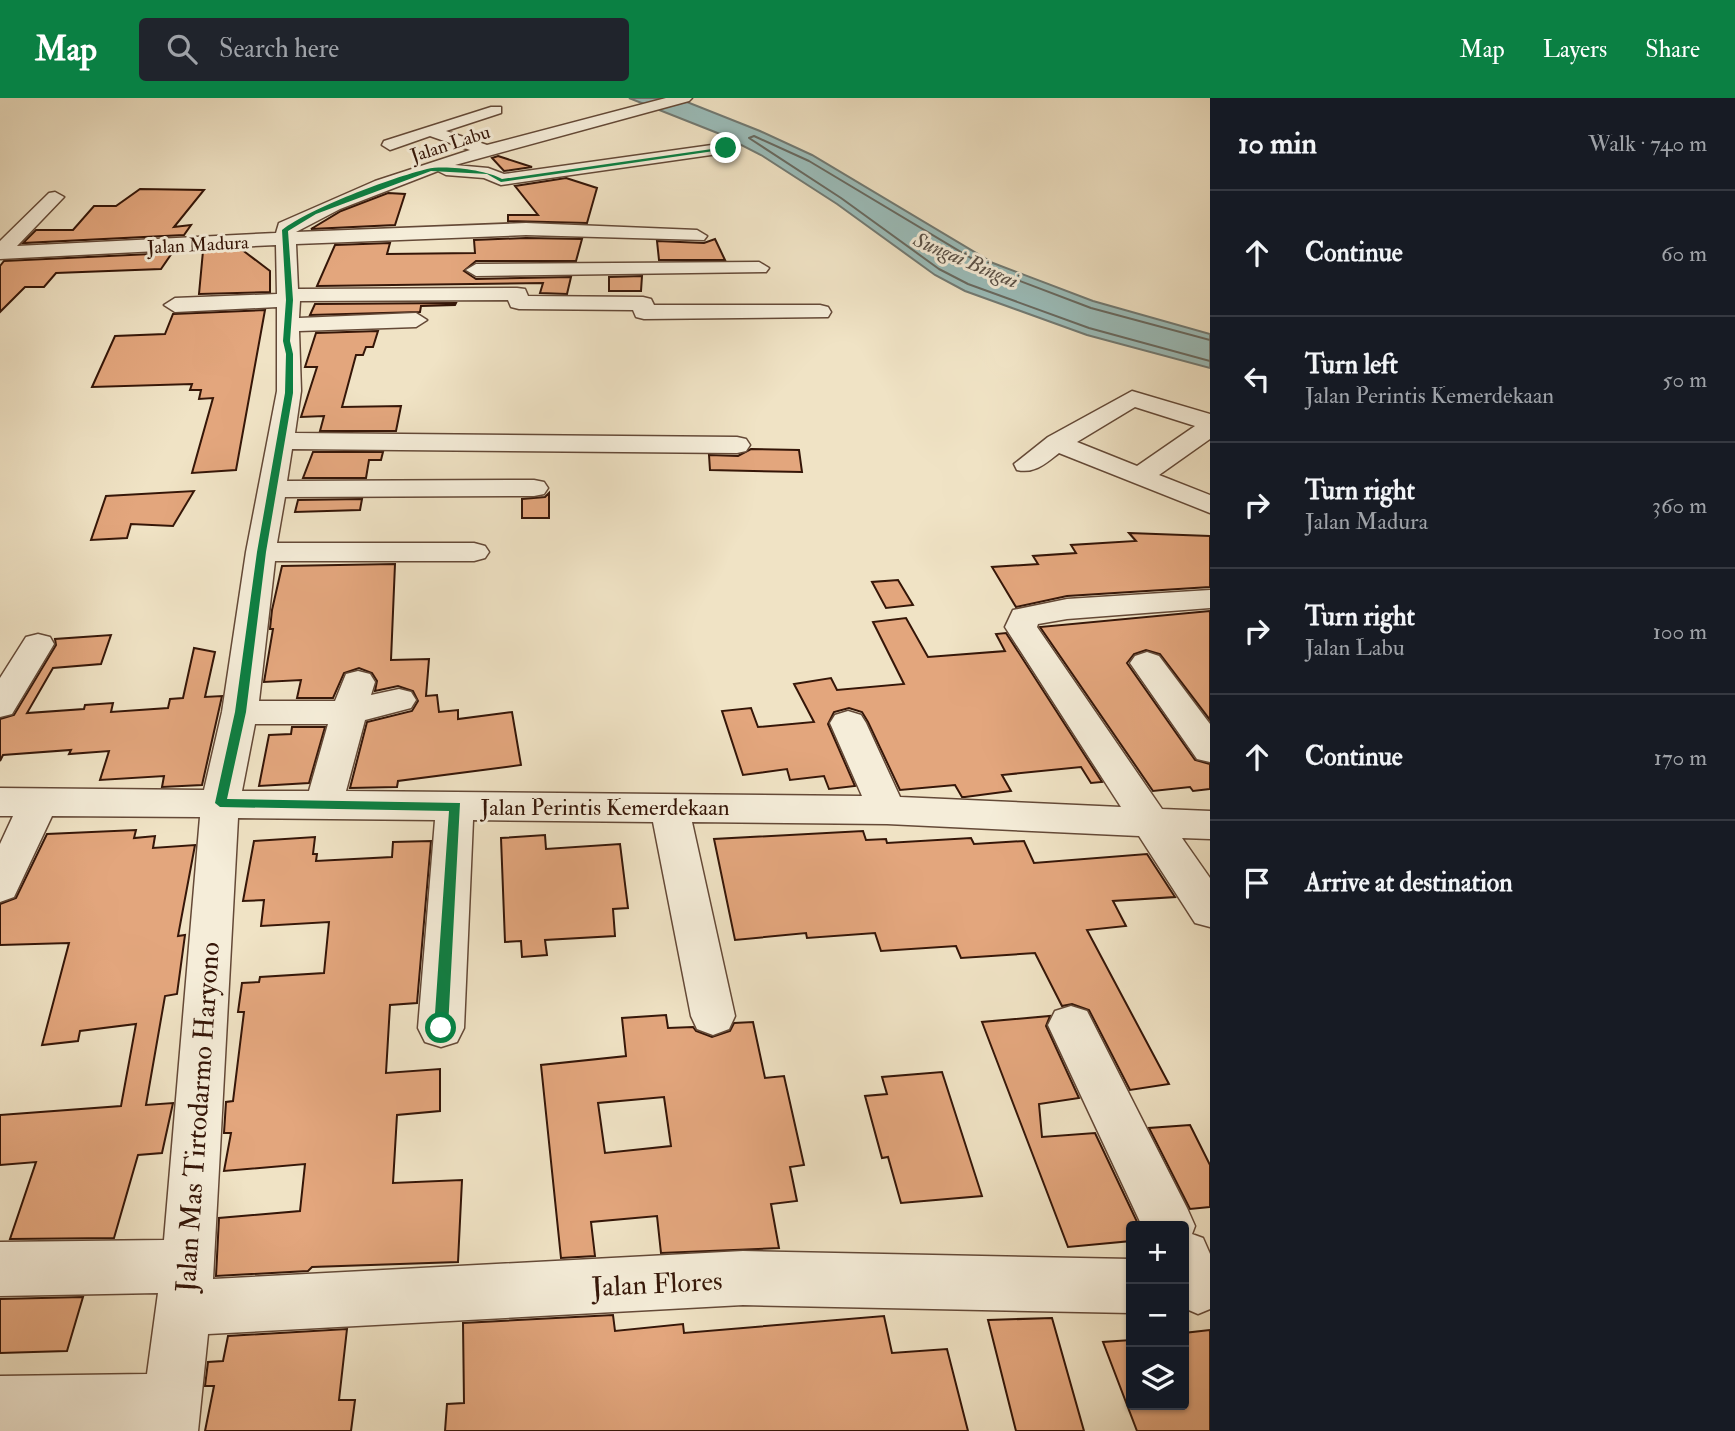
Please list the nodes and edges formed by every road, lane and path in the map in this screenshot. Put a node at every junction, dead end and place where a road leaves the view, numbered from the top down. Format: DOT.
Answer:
graph roads {
  1 [pos="684,98"];
  2 [pos="496,110"];
  3 [pos="544,125"];
  4 [pos="501,128"];
  5 [pos="430,131"];
  6 [pos="390,145"];
  7 [pos="479,146"];
  8 [pos="726,148"];
  9 [pos="430,170"];
  10 [pos="55,197"];
  11 [pos="236,222"];
  12 [pos="138,227"];
  13 [pos="697,236"];
  14 [pos="287,240"];
  15 [pos="233,242"];
  16 [pos="124,247"];
  17 [pos="0,253"];
  18 [pos="759,268"];
  19 [pos="454,270"];
  20 [pos="291,292"];
  21 [pos="175,305"];
  22 [pos="820,312"];
  23 [pos="415,320"];
  24 [pos="1210,425"];
  25 [pos="282,441"];
  26 [pos="1057,443"];
  27 [pos="737,445"];
  28 [pos="1027,464"];
  29 [pos="1138,477"];
  30 [pos="534,488"];
  31 [pos="272,489"];
  32 [pos="1210,504"];
  33 [pos="261,552"];
  34 [pos="474,552"];
  35 [pos="1210,599"];
  36 [pos="38,644"];
  37 [pos="1147,663"];
  38 [pos="353,697"];
  39 [pos="399,700"];
  40 [pos="0,706"];
  41 [pos="240,712"];
  42 [pos="848,723"];
  43 [pos="1210,750"];
  44 [pos="0,802"];
  45 [pos="39,802"];
  46 [pos="220,803"];
  47 [pos="324,803"];
  48 [pos="455,806"];
  49 [pos="668,806"];
  50 [pos="887,810"];
  51 [pos="1152,824"];
  52 [pos="1210,825"];
  53 [pos="0,886"];
  54 [pos="1210,911"];
  55 [pos="713,1016"];
  56 [pos="1071,1025"];
  57 [pos="441,1028"];
  58 [pos="1167,1221"];
  59 [pos="0,1269"];
  60 [pos="1126,1286"];
  61 [pos="185,1287"];
  62 [pos="0,1405"];
  63 [pos="171,1415"];
  1 -- 7 [label="street, Jalan Labu"];
  2 -- 5 [label="street"];
  3 -- 7 [label="street"];
  4 -- 7 [label="street"];
  5 -- 6 [label="street"];
  5 -- 7 [label="street"];
  7 -- 9 [label="street, Jalan Labu"];
  8 -- 9 [label="street"];
  9 -- 14 [label="street, Jalan Labu"];
  10 -- 17 [label="street"];
  11 -- 15 [label="street"];
  12 -- 16 [label="street"];
  13 -- 14 [label="street, Jalan Madura"];
  14 -- 15 [label="street, Jalan Madura"];
  14 -- 20 [label="street"];
  15 -- 16 [label="street, Jalan Madura"];
  16 -- 17 [label="street, Jalan Madura"];
  18 -- 19 [label="street"];
  20 -- 21 [label="street"];
  20 -- 22 [label="street"];
  20 -- 23 [label="street"];
  20 -- 25 [label="street"];
  24 -- 26 [label="street"];
  24 -- 29 [label="street"];
  25 -- 27 [label="street"];
  25 -- 31 [label="street"];
  26 -- 28 [label="street"];
  26 -- 29 [label="street"];
  29 -- 32 [label="street"];
  30 -- 31 [label="street"];
  31 -- 33 [label="street"];
  33 -- 34 [label="street"];
  33 -- 41 [label="street"];
  35 -- 51 [label="street"];
  36 -- 40 [label="street"];
  37 -- 43 [label="street"];
  38 -- 39 [label="street"];
  38 -- 41 [label="street"];
  38 -- 47 [label="street"];
  41 -- 46 [label="street"];
  42 -- 50 [label="street"];
  44 -- 45 [label="street, Jalan Perintis Kemerdekaan"];
  45 -- 46 [label="street, Jalan Perintis Kemerdekaan"];
  45 -- 53 [label="street"];
  46 -- 47 [label="street, Jalan Perintis Kemerdekaan"];
  46 -- 61 [label="street, Jalan Mas Tirtodarmo Haryono"];
  47 -- 48 [label="street, Jalan Perintis Kemerdekaan"];
  48 -- 49 [label="street, Jalan Perintis Kemerdekaan"];
  48 -- 57 [label="street"];
  49 -- 50 [label="street, Jalan Perintis Kemerdekaan"];
  49 -- 55 [label="street"];
  50 -- 51 [label="street, Jalan Perintis Kemerdekaan"];
  51 -- 52 [label="street, Jalan Perintis Kemerdekaan"];
  51 -- 54 [label="street"];
  56 -- 58 [label="street"];
  59 -- 61 [label="street, Jalan Flores"];
  60 -- 61 [label="street, Jalan Flores"];
  61 -- 63 [label="street, Jalan Mas Tirtodarmo Haryono"];
  62 -- 63 [label="street"];
}
